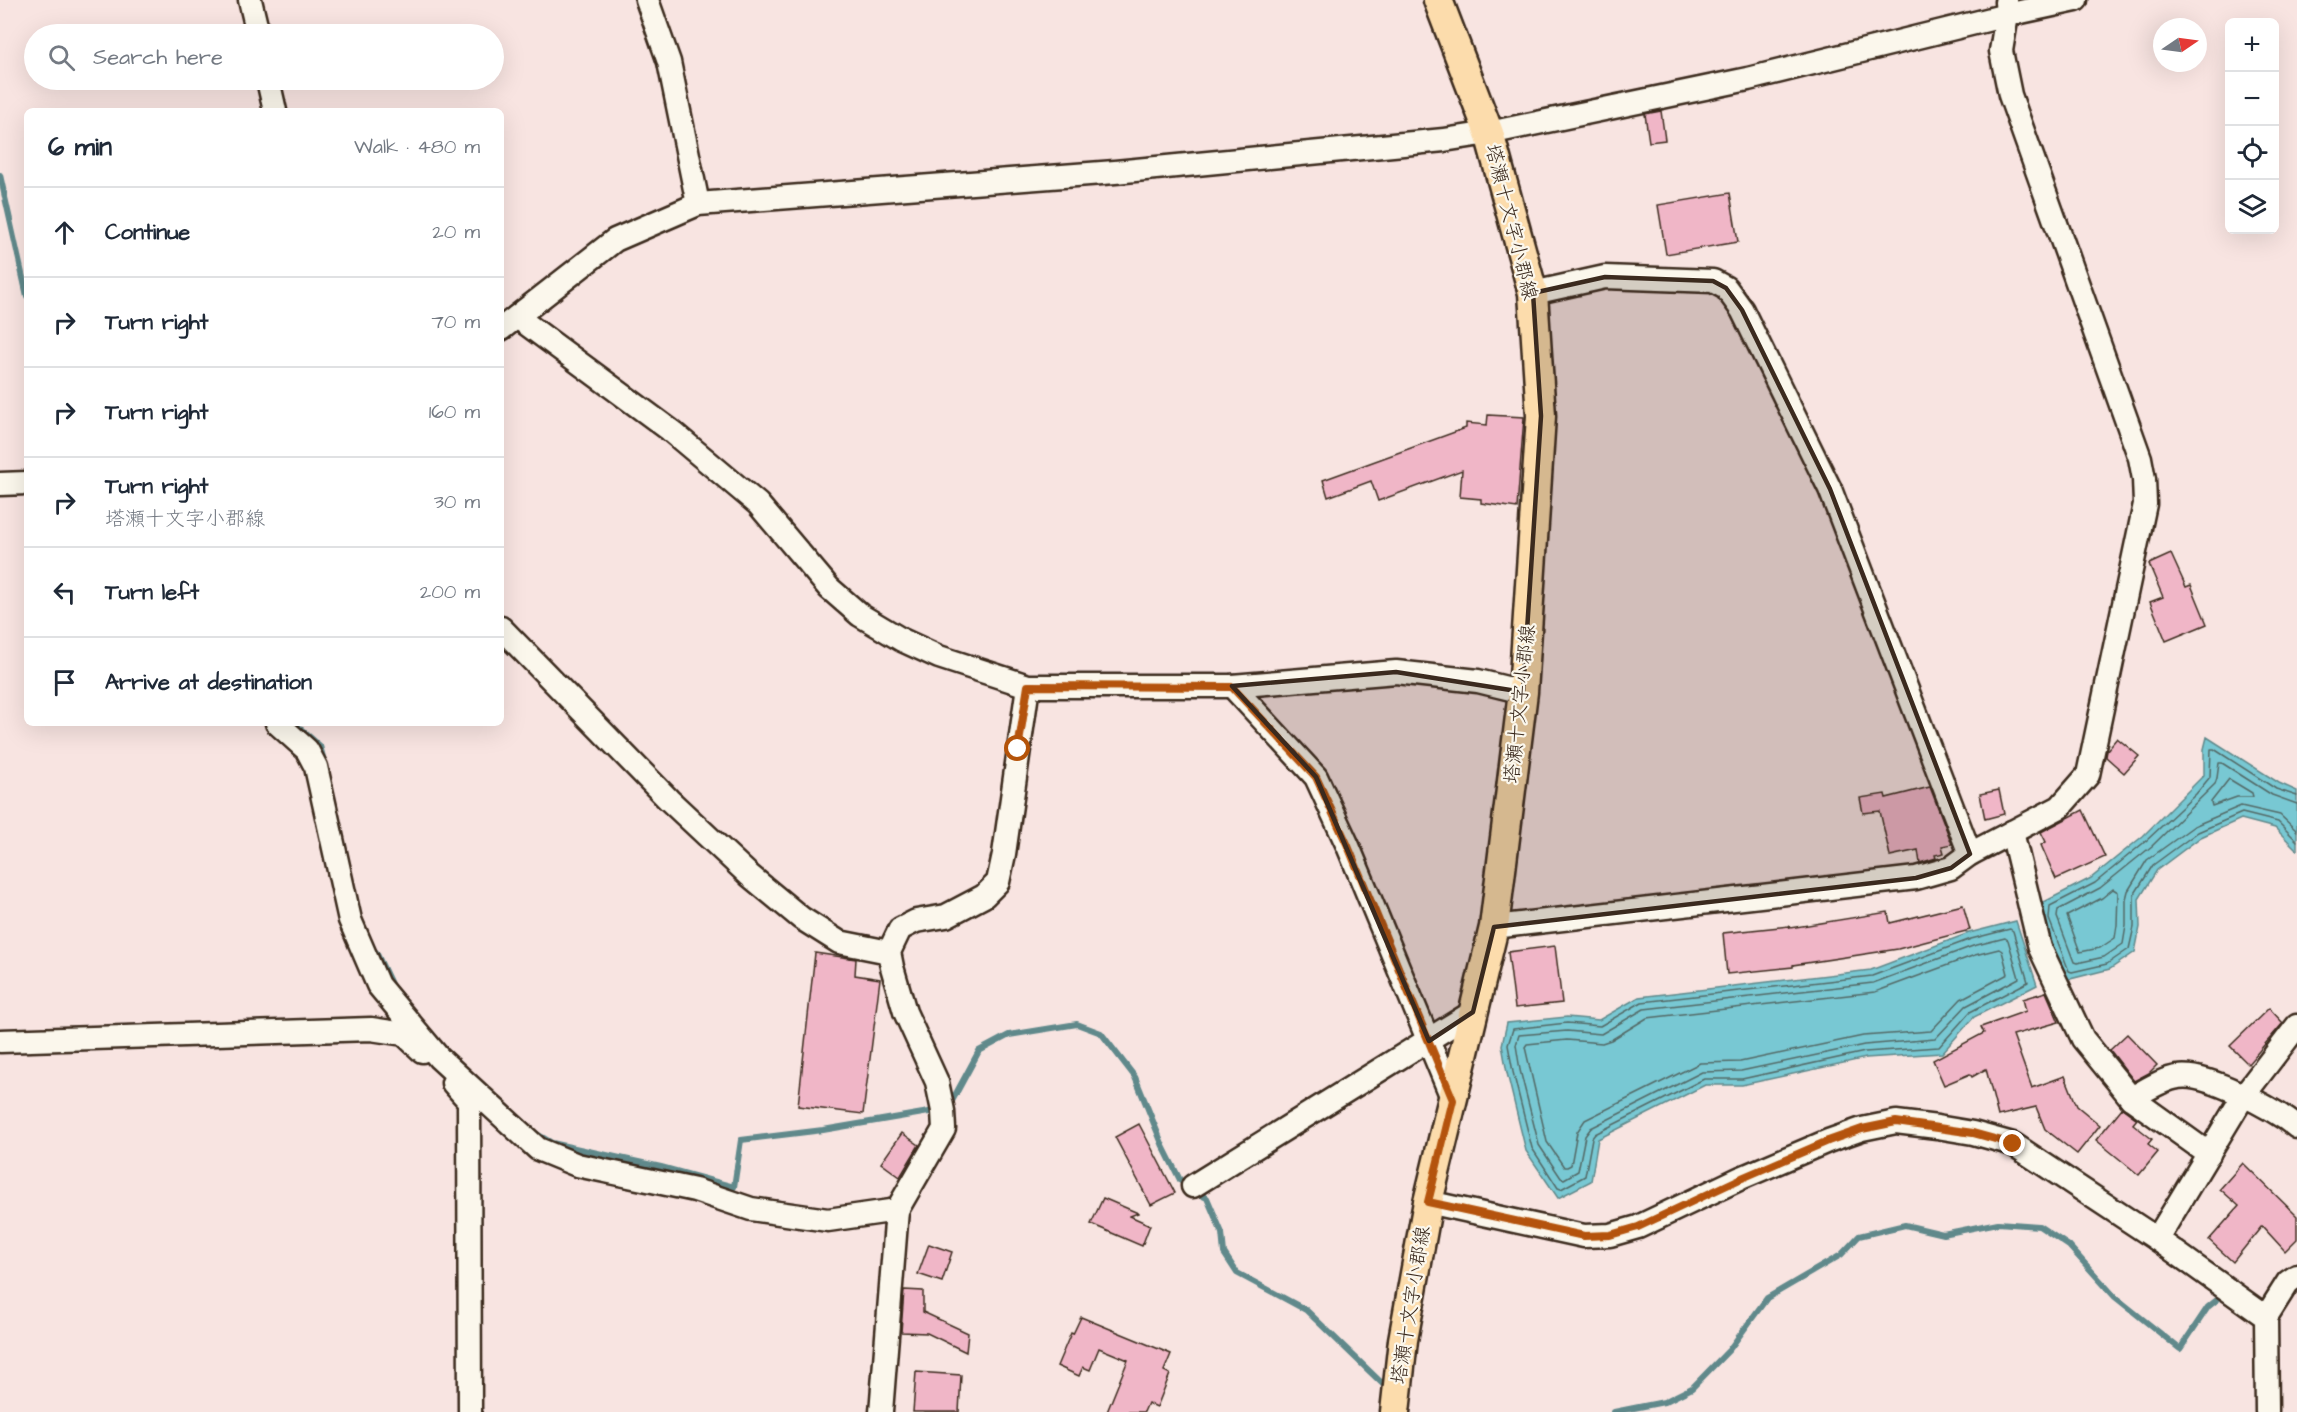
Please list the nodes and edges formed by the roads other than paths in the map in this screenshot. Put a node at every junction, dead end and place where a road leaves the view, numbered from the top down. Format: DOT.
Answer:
graph roads {
  1 [pos="250,0"];
  2 [pos="647,0"];
  3 [pos="1438,0"];
  4 [pos="2076,0"];
  5 [pos="2006,7"];
  6 [pos="256,24"];
  7 [pos="270,90"];
  8 [pos="274,108"];
  9 [pos="1489,133"];
  10 [pos="698,204"];
  11 [pos="1533,293"];
  12 [pos="509,323"];
  13 [pos="24,483"];
  14 [pos="0,484"];
  15 [pos="504,631"];
  16 [pos="1028,686"];
  17 [pos="1232,687"];
  18 [pos="1523,692"];
  19 [pos="280,726"];
  20 [pos="2012,832"];
  21 [pos="1970,854"];
  22 [pos="1494,927"];
  23 [pos="889,952"];
  24 [pos="1473,1012"];
  25 [pos="2297,1026"];
  26 [pos="0,1041"];
  27 [pos="1429,1041"];
  28 [pos="437,1061"];
  29 [pos="2244,1095"];
  30 [pos="2131,1098"];
  31 [pos="1453,1100"];
  32 [pos="2297,1127"];
  33 [pos="2209,1155"];
  34 [pos="1193,1186"];
  35 [pos="1428,1202"];
  36 [pos="897,1209"];
  37 [pos="2157,1239"];
  38 [pos="2297,1275"];
  39 [pos="2266,1317"];
  40 [pos="470,1412"];
  41 [pos="881,1412"];
  42 [pos="1395,1412"];
  43 [pos="2267,1412"];
  1 -- 6 [label="street"];
  2 -- 10 [label="street"];
  3 -- 9 [label="main road, 塔瀬十文字小郡線"];
  4 -- 5 [label="street"];
  5 -- 9 [label="street"];
  5 -- 20 [label="street"];
  7 -- 8 [label="street"];
  9 -- 10 [label="street"];
  9 -- 11 [label="main road, 塔瀬十文字小郡線"];
  10 -- 12 [label="street"];
  11 -- 18 [label="main road, 塔瀬十文字小郡線"];
  11 -- 21 [label="street"];
  12 -- 16 [label="street"];
  13 -- 14 [label="street"];
  15 -- 23 [label="street"];
  16 -- 17 [label="street"];
  16 -- 23 [label="street"];
  17 -- 18 [label="street"];
  17 -- 27 [label="street"];
  18 -- 22 [label="main road, 塔瀬十文字小郡線"];
  19 -- 28 [label="street"];
  20 -- 21 [label="street"];
  20 -- 30 [label="street"];
  21 -- 22 [label="street"];
  22 -- 24 [label="main road, 塔瀬十文字小郡線"];
  23 -- 36 [label="street"];
  24 -- 27 [label="street"];
  24 -- 31 [label="main road, 塔瀬十文字小郡線"];
  25 -- 29 [label="street"];
  26 -- 28 [label="street"];
  27 -- 31 [label="street"];
  27 -- 34 [label="street"];
  28 -- 36 [label="street"];
  28 -- 40 [label="street"];
  29 -- 30 [label="street"];
  29 -- 32 [label="street"];
  29 -- 33 [label="street"];
  30 -- 33 [label="street"];
  31 -- 35 [label="main road, 塔瀬十文字小郡線"];
  33 -- 37 [label="street"];
  35 -- 37 [label="street"];
  35 -- 42 [label="main road, 塔瀬十文字小郡線"];
  36 -- 41 [label="street"];
  37 -- 39 [label="street"];
  38 -- 39 [label="street"];
  39 -- 43 [label="street"];
}
